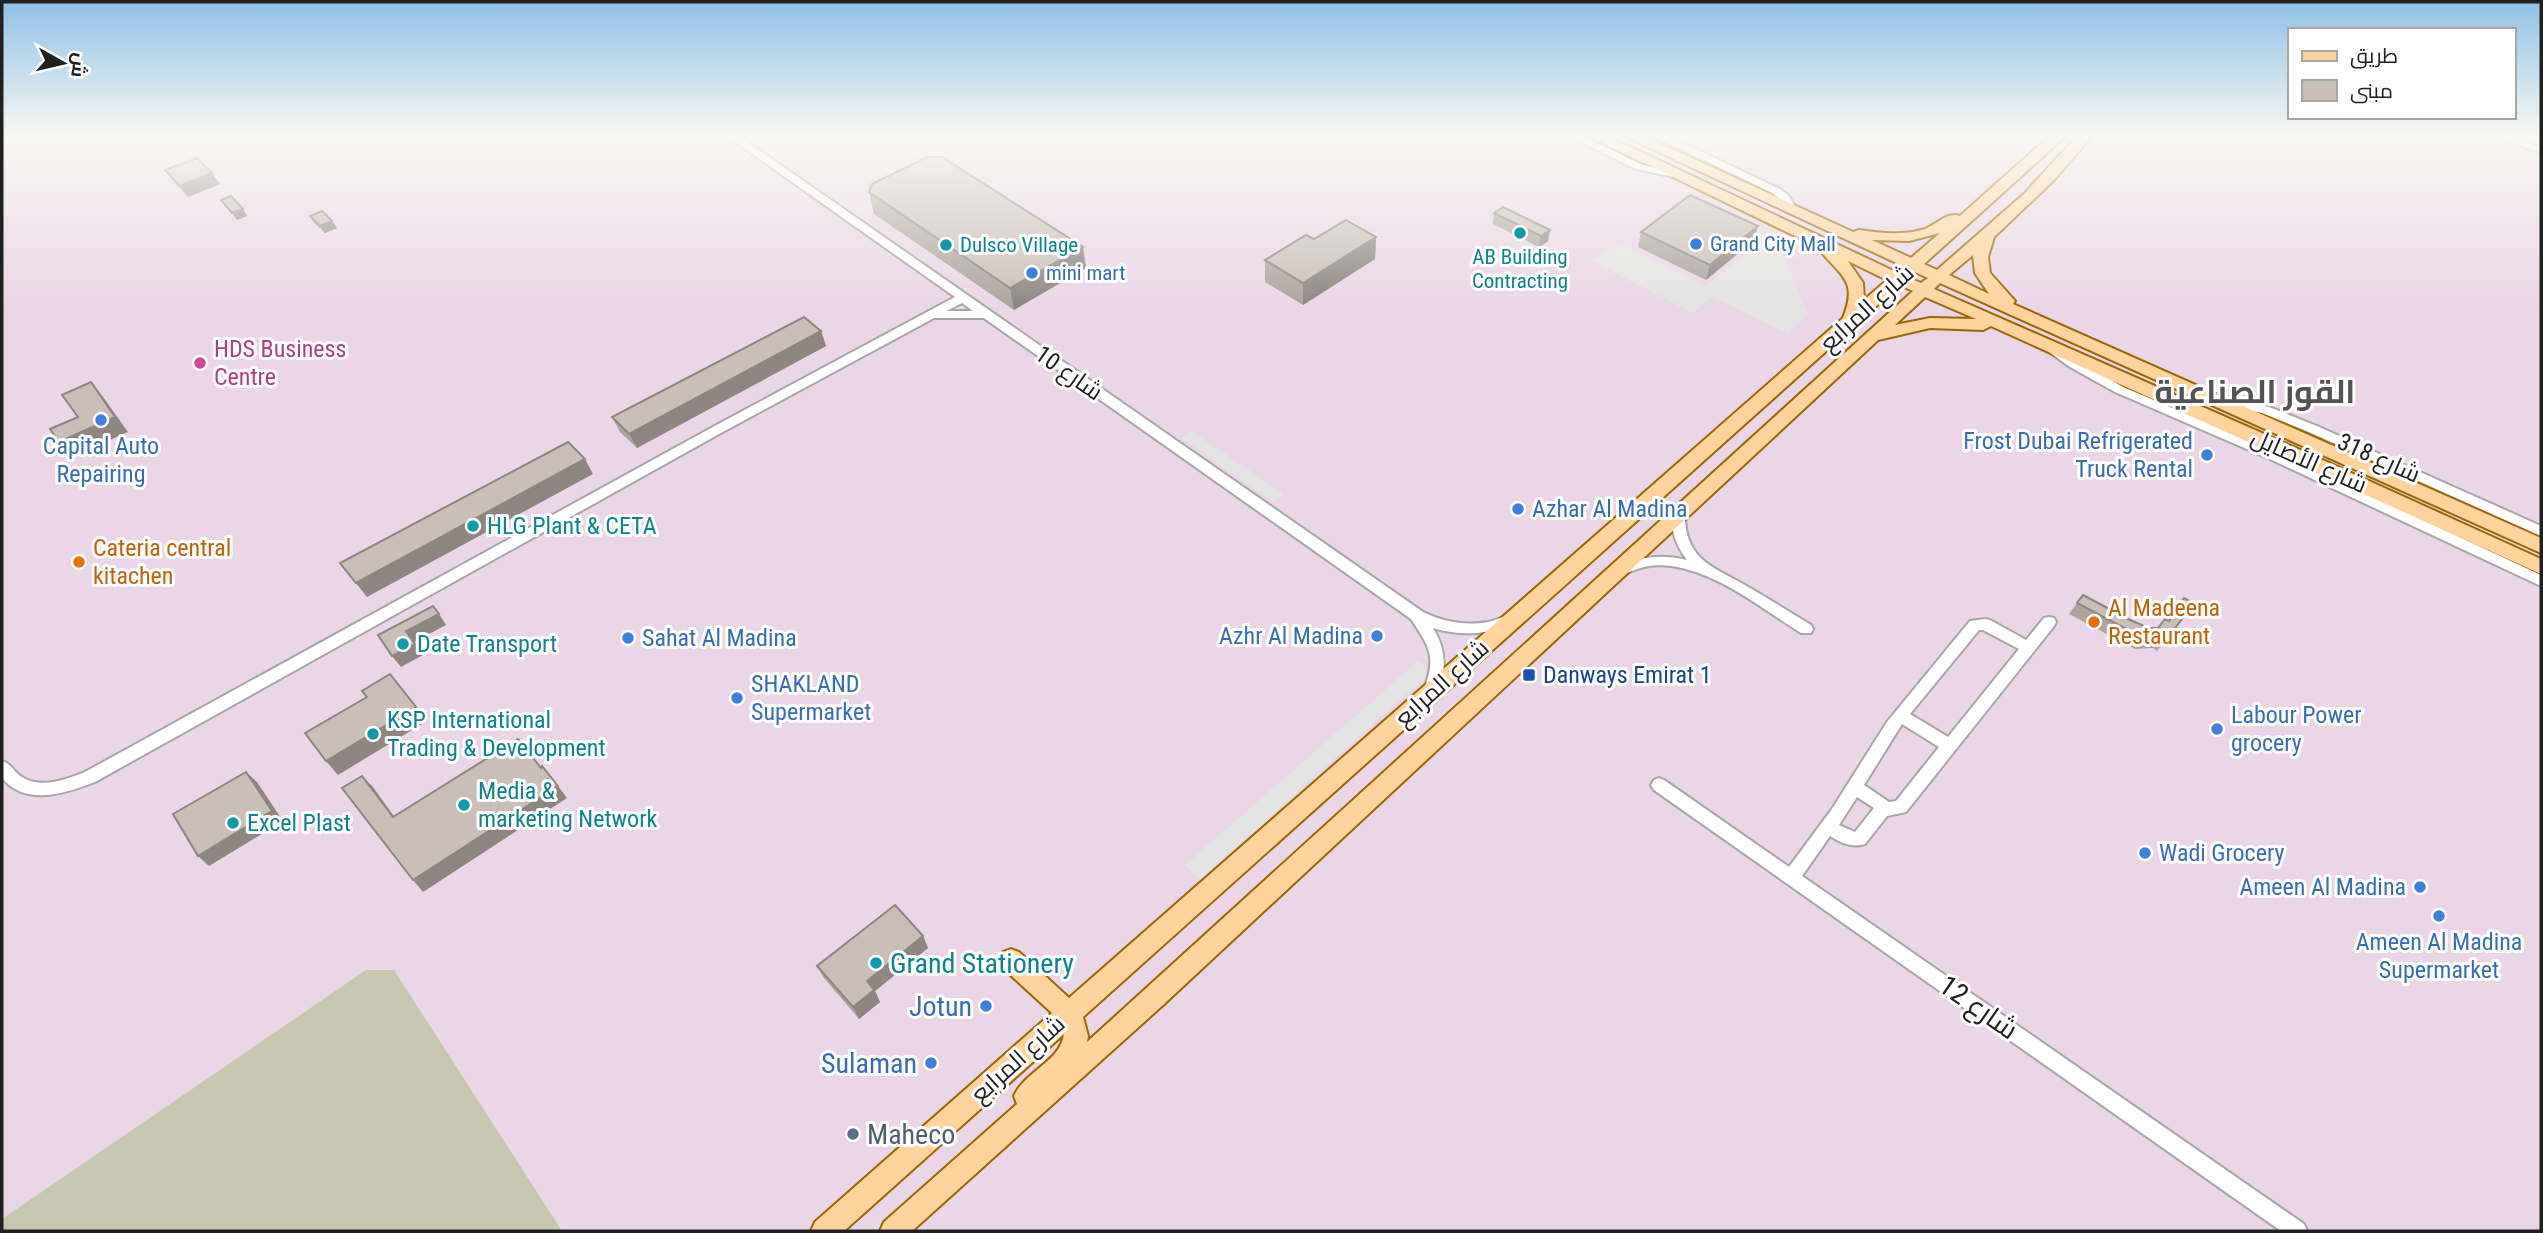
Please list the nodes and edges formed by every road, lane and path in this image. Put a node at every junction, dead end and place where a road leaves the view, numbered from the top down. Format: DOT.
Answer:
graph roads {
  1 [pos="811,192"];
  2 [pos="1712,192"];
  3 [pos="1754,192"];
  4 [pos="1777,192"];
  5 [pos="1996,192"];
  6 [pos="2036,192"];
  7 [pos="1980,206"];
  8 [pos="1793,209"];
  9 [pos="1776,222"];
  10 [pos="1830,226"];
  11 [pos="1990,234"];
  12 [pos="1920,278"];
  13 [pos="939,282"];
  14 [pos="962,298"];
  15 [pos="987,316"];
  16 [pos="2030,318"];
  17 [pos="919,321"];
  18 [pos="1848,325"];
  19 [pos="2012,331"];
  20 [pos="1872,338"];
  21 [pos="2052,349"];
  22 [pos="1852,356"];
  23 [pos="2211,398"];
  24 [pos="1678,517"];
  25 [pos="2541,531"];
  26 [pos="2541,546"];
  27 [pos="2541,567"];
  28 [pos="1621,570"];
  29 [pos="1706,571"];
  30 [pos="2541,581"];
  31 [pos="1409,610"];
  32 [pos="1514,618"];
  33 [pos="2049,622"];
  34 [pos="1806,629"];
  35 [pos="2028,648"];
  36 [pos="1429,694"];
  37 [pos="1901,716"];
  38 [pos="1950,746"];
  39 [pos="2,767"];
  40 [pos="1659,785"];
  41 [pos="1855,787"];
  42 [pos="1884,807"];
  43 [pos="1828,827"];
  44 [pos="1791,877"];
  45 [pos="1011,960"];
  46 [pos="1069,1014"];
  47 [pos="941,1189"];
  48 [pos="824,1231"];
  49 [pos="893,1231"];
  50 [pos="2297,1231"];
  1 -- 13 [label="street, شارع 10"];
  2 -- 9 [label="main road, شارع الأصايل"];
  3 -- 8 [label="main road, شارع الأصايل"];
  4 -- 8 [label="street"];
  5 -- 7 [label="main road"];
  6 -- 11 [label="main road, شارع المرابع"];
  7 -- 10 [label="main road"];
  7 -- 12 [label="main road"];
  8 -- 10 [label="main road, شارع الأصايل"];
  9 -- 12 [label="main road, شارع الأصايل"];
  9 -- 18 [label="main road"];
  10 -- 12 [label="main road, شارع الأصايل"];
  11 -- 12 [label="main road, شارع المرابع"];
  11 -- 16 [label="main road"];
  12 -- 16 [label="main road"];
  12 -- 18 [label="main road, شارع المرابع"];
  12 -- 19 [label="main road, شارع الأصايل"];
  12 -- 20 [label="main road, شارع المرابع"];
  12 -- 22 [label="main road"];
  13 -- 14 [label="street, شارع 10"];
  13 -- 17 [label="street"];
  14 -- 15 [label="street, شارع 10"];
  14 -- 17 [label="street"];
  15 -- 17 [label="street"];
  15 -- 31 [label="street, شارع 10"];
  16 -- 23 [label="main road, شارع الأصايل"];
  17 -- 39 [label="street"];
  18 -- 32 [label="main road, شارع المرابع"];
  19 -- 20 [label="main road"];
  19 -- 21 [label="main road, شارع الأصايل"];
  20 -- 22 [label="main road, شارع المرابع"];
  21 -- 27 [label="main road, شارع الأصايل"];
  21 -- 30 [label="street"];
  22 -- 24 [label="main road, شارع المرابع"];
  23 -- 25 [label="street, شارع 318"];
  23 -- 26 [label="main road, شارع الأصايل"];
  24 -- 28 [label="main road, شارع المرابع"];
  24 -- 29 [label="street"];
  28 -- 29 [label="street"];
  28 -- 47 [label="main road, شارع المرابع"];
  29 -- 34 [label="street"];
  31 -- 32 [label="street, شارع 10"];
  31 -- 36 [label="street, شارع 10"];
  32 -- 36 [label="main road, شارع المرابع"];
  33 -- 35 [label="street"];
  35 -- 37 [label="street"];
  35 -- 38 [label="street"];
  36 -- 46 [label="main road, شارع المرابع"];
  37 -- 38 [label="street"];
  37 -- 41 [label="street"];
  38 -- 42 [label="street"];
  40 -- 44 [label="street, شارع 12"];
  41 -- 42 [label="street"];
  41 -- 43 [label="street"];
  42 -- 43 [label="street"];
  43 -- 44 [label="street"];
  44 -- 50 [label="street, شارع 12"];
  45 -- 46 [label="main road"];
  46 -- 47 [label="main road"];
  46 -- 48 [label="main road, شارع المرابع"];
  47 -- 49 [label="main road, شارع المرابع"];
}
